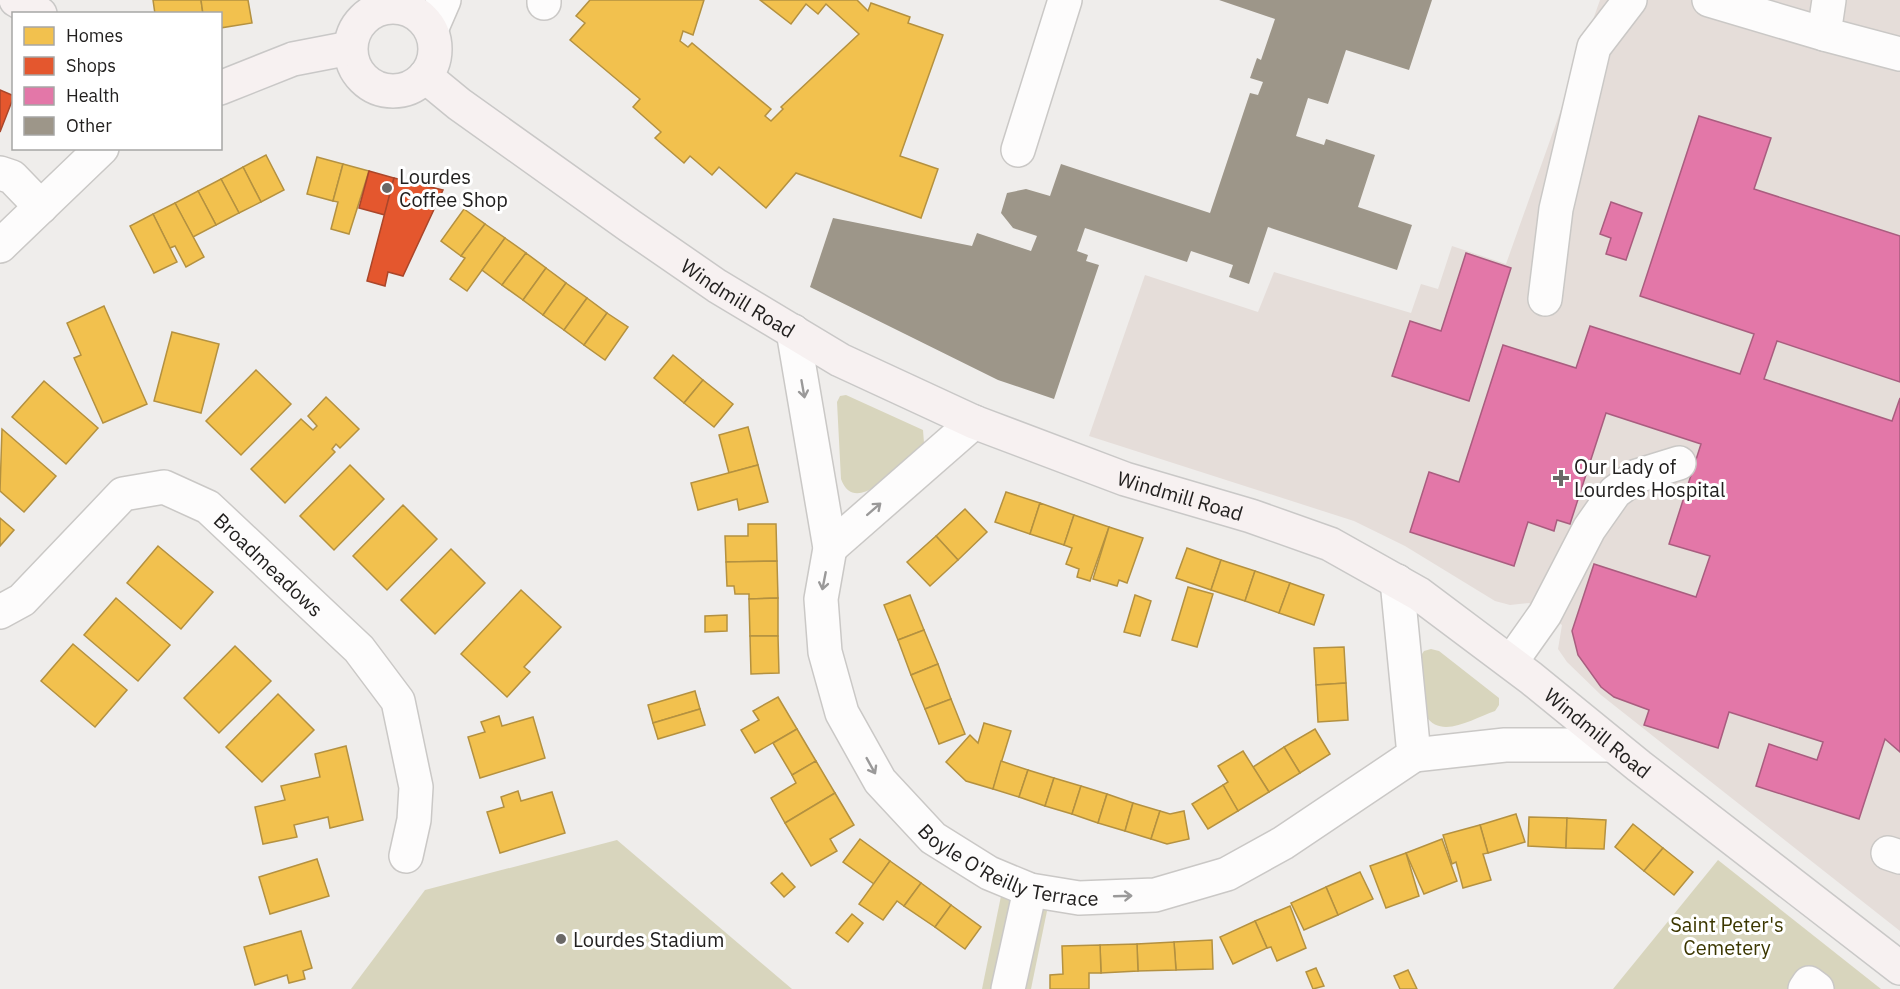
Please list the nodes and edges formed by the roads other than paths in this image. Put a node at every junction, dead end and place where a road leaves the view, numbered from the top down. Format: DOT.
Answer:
graph roads {
  1 [pos="16,0"];
  2 [pos="444,0"];
  3 [pos="1065,0"];
  4 [pos="1630,0"];
  5 [pos="1709,0"];
  6 [pos="1829,0"];
  7 [pos="383,4"];
  8 [pos="37,12"];
  9 [pos="431,30"];
  10 [pos="1824,34"];
  11 [pos="350,48"];
  12 [pos="1900,54"];
  13 [pos="425,76"];
  14 [pos="222,87"];
  15 [pos="100,150"];
  16 [pos="1018,150"];
  17 [pos="0,173"];
  18 [pos="41,207"];
  19 [pos="0,246"];
  20 [pos="1545,299"];
  21 [pos="793,331"];
  22 [pos="974,422"];
  23 [pos="1679,463"];
  24 [pos="830,548"];
  25 [pos="1397,581"];
  26 [pos="0,612"];
  27 [pos="1511,662"];
  28 [pos="1613,745"];
  29 [pos="1414,755"];
  30 [pos="406,856"];
  31 [pos="1030,890"];
  32 [pos="1900,968"];
  33 [pos="1008,989"];
  34 [pos="1805,989"];
  35 [pos="1817,989"];
  1 -- 8 [label="main road"];
  2 -- 9 [label="street"];
  3 -- 16 [label="street"];
  4 -- 20 [label="street"];
  5 -- 10 [label="street"];
  6 -- 10 [label="street"];
  7 -- 9 [label="main road"];
  7 -- 11 [label="main road"];
  9 -- 13 [label="main road"];
  10 -- 12 [label="street"];
  11 -- 13 [label="main road"];
  11 -- 14 [label="main road"];
  13 -- 21 [label="main road, Windmill Road"];
  15 -- 18 [label="street"];
  17 -- 18 [label="street"];
  18 -- 19 [label="street"];
  21 -- 22 [label="main road, Windmill Road"];
  21 -- 24 [label="street, Boyle O'Reilly Terrace, one-way"];
  24 -- 22 [label="street, one-way"];
  22 -- 25 [label="main road, Windmill Road"];
  23 -- 27 [label="street"];
  24 -- 31 [label="street, Boyle O'Reilly Terrace, one-way"];
  25 -- 27 [label="main road, Windmill Road"];
  25 -- 29 [label="street"];
  26 -- 30 [label="street, Broadmeadows"];
  27 -- 28 [label="main road, Windmill Road"];
  28 -- 29 [label="street"];
  28 -- 32 [label="main road, Windmill Road"];
  31 -- 29 [label="street, Boyle O'Reilly Terrace, one-way"];
  31 -- 33 [label="street"];
  34 -- 35 [label="street"];
}
